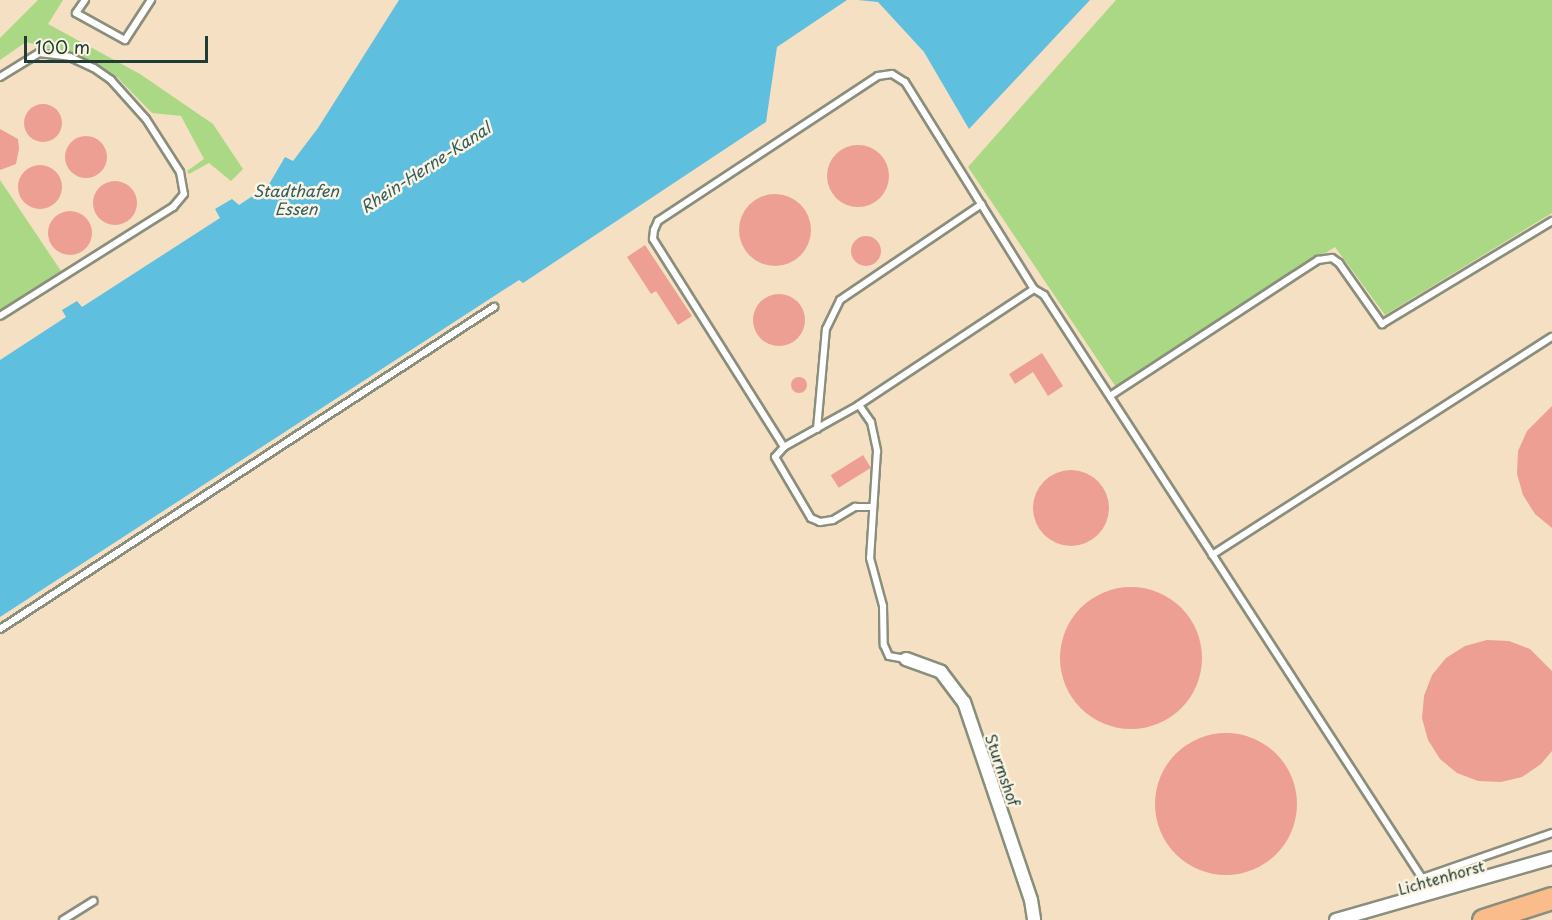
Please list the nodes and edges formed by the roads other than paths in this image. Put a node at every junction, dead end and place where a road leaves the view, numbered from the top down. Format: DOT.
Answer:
graph roads {
  1 [pos="85,0"];
  2 [pos="152,0"];
  3 [pos="0,77"];
  4 [pos="982,204"];
  5 [pos="1552,221"];
  6 [pos="1034,290"];
  7 [pos="494,307"];
  8 [pos="0,316"];
  9 [pos="1552,337"];
  10 [pos="1110,396"];
  11 [pos="859,405"];
  12 [pos="817,429"];
  13 [pos="784,447"];
  14 [pos="873,507"];
  15 [pos="1212,555"];
  16 [pos="0,629"];
  17 [pos="906,658"];
  18 [pos="1552,833"];
  19 [pos="1552,858"];
  20 [pos="1552,898"];
  21 [pos="93,901"];
  22 [pos="63,920"];
  23 [pos="1034,920"];
  24 [pos="1336,920"];
  25 [pos="1483,920"];
  1 -- 2 [label="lane"];
  3 -- 8 [label="lane"];
  4 -- 6 [label="lane"];
  4 -- 12 [label="lane"];
  4 -- 13 [label="lane"];
  5 -- 10 [label="lane"];
  6 -- 10 [label="lane"];
  6 -- 11 [label="lane"];
  7 -- 16 [label="lane"];
  9 -- 15 [label="lane"];
  10 -- 15 [label="lane"];
  11 -- 12 [label="lane"];
  11 -- 14 [label="lane"];
  12 -- 13 [label="lane"];
  13 -- 14 [label="lane"];
  14 -- 17 [label="lane"];
  15 -- 18 [label="lane"];
  17 -- 23 [label="street, Sturmshof"];
  19 -- 24 [label="street, Lichtenhorst"];
  20 -- 25 [label="highway"];
  21 -- 22 [label="lane"];
}
